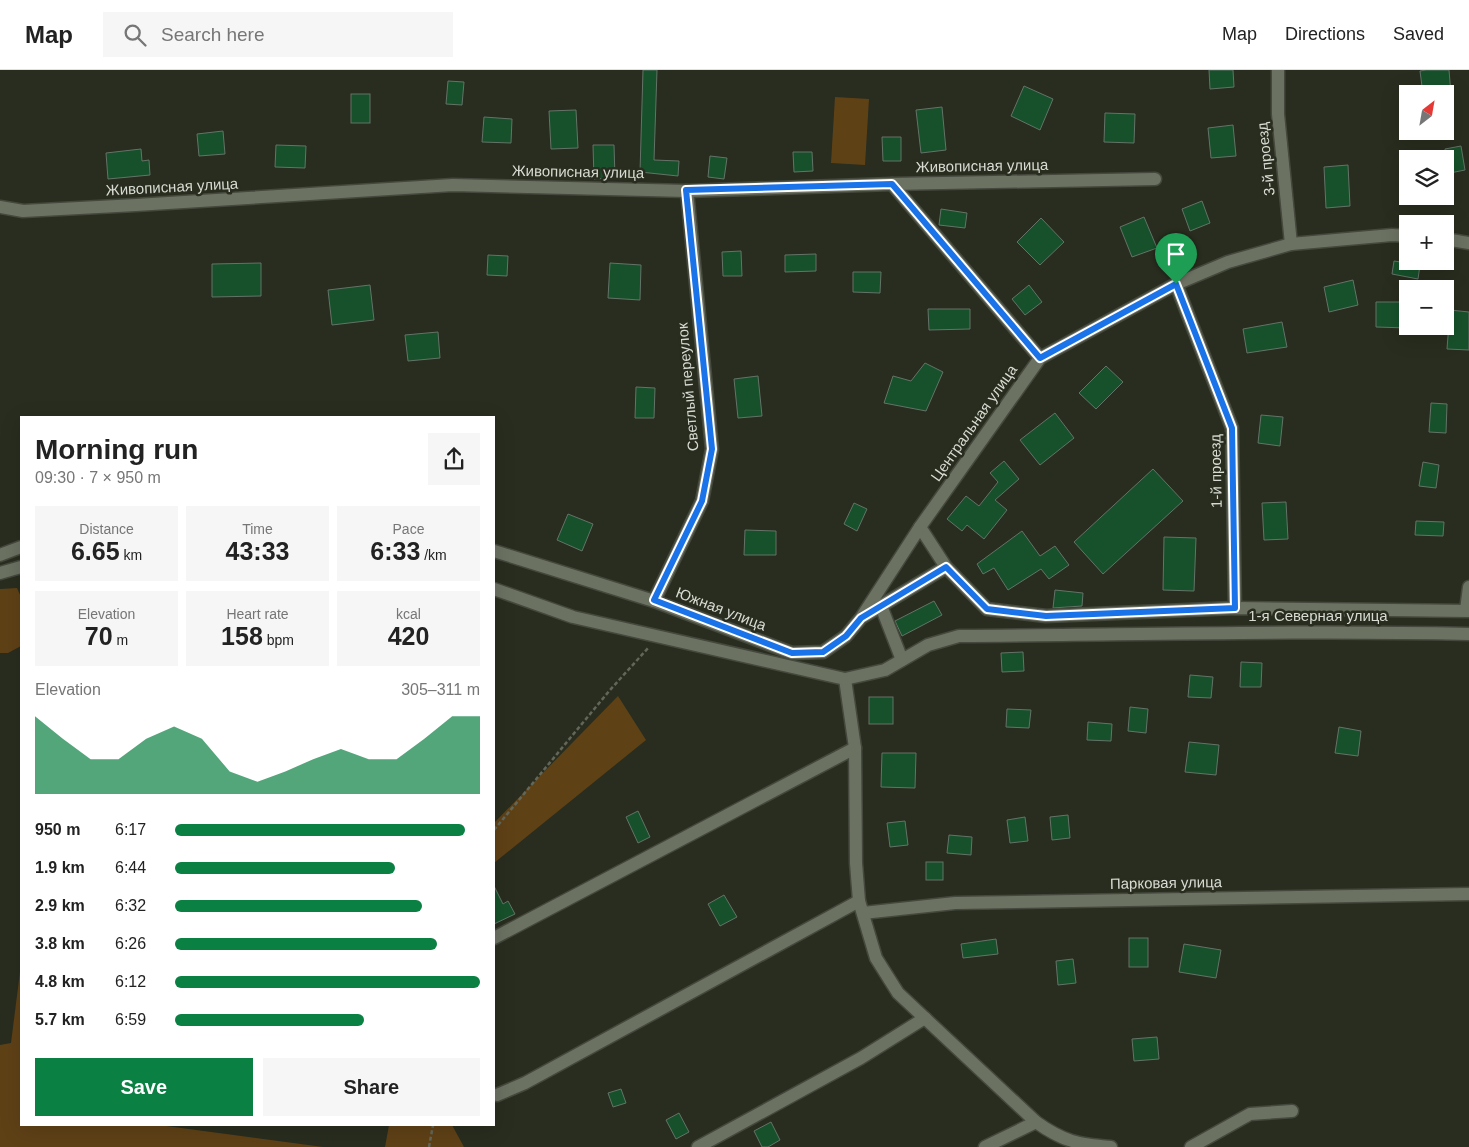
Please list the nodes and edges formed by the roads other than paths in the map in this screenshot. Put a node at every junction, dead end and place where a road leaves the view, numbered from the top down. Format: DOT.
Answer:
graph roads {
  1 [pos="1278,70"];
  2 [pos="1155,179"];
  3 [pos="892,184"];
  4 [pos="686,190"];
  5 [pos="0,207"];
  6 [pos="1399,235"];
  7 [pos="1454,240"];
  8 [pos="1469,243"];
  9 [pos="1291,244"];
  10 [pos="1176,284"];
  11 [pos="1040,358"];
  12 [pos="920,527"];
  13 [pos="20,548"];
  14 [pos="495,551"];
  15 [pos="0,554"];
  16 [pos="20,567"];
  17 [pos="946,567"];
  18 [pos="0,573"];
  19 [pos="1469,587"];
  20 [pos="495,590"];
  21 [pos="654,600"];
  22 [pos="881,606"];
  23 [pos="1235,608"];
  24 [pos="1468,611"];
  25 [pos="861,618"];
  26 [pos="1469,634"];
  27 [pos="823,652"];
  28 [pos="902,660"];
  29 [pos="845,679"];
  30 [pos="855,748"];
  31 [pos="1469,894"];
  32 [pos="861,907"];
  33 [pos="495,937"];
  34 [pos="925,1018"];
  35 [pos="497,1095"];
  36 [pos="1292,1111"];
  37 [pos="1036,1122"];
  38 [pos="698,1147"];
  39 [pos="985,1147"];
  40 [pos="1111,1147"];
  41 [pos="1191,1147"];
  1 -- 9 [label="street, 3-й проезд"];
  2 -- 3 [label="street, Живописная улица"];
  3 -- 4 [label="street, Живописная улица"];
  3 -- 11 [label="street"];
  4 -- 5 [label="street, Живописная улица"];
  4 -- 21 [label="street, Светлый переулок"];
  6 -- 9 [label="street, Центральная улица"];
  7 -- 8 [label="street"];
  9 -- 10 [label="street, Центральная улица"];
  10 -- 11 [label="street, Центральная улица"];
  10 -- 23 [label="street, 1-й проезд"];
  11 -- 12 [label="street, Центральная улица"];
  12 -- 17 [label="street"];
  12 -- 25 [label="street, Центральная улица"];
  13 -- 15 [label="street"];
  14 -- 21 [label="street, Южная улица"];
  16 -- 18 [label="street"];
  17 -- 22 [label="street"];
  17 -- 23 [label="street"];
  19 -- 24 [label="street"];
  20 -- 29 [label="street"];
  21 -- 27 [label="street, Южная улица"];
  22 -- 25 [label="street"];
  22 -- 28 [label="street"];
  23 -- 24 [label="street"];
  25 -- 27 [label="street, Центральная улица"];
  26 -- 28 [label="street, 1-я Северная улица"];
  28 -- 29 [label="street, 1-я Северная улица"];
  29 -- 30 [label="street"];
  30 -- 32 [label="street"];
  30 -- 33 [label="street"];
  31 -- 32 [label="street, Парковая улица"];
  32 -- 34 [label="street"];
  32 -- 35 [label="street"];
  34 -- 37 [label="street"];
  34 -- 38 [label="street"];
  36 -- 41 [label="street"];
  37 -- 39 [label="street"];
  37 -- 40 [label="street"];
}
